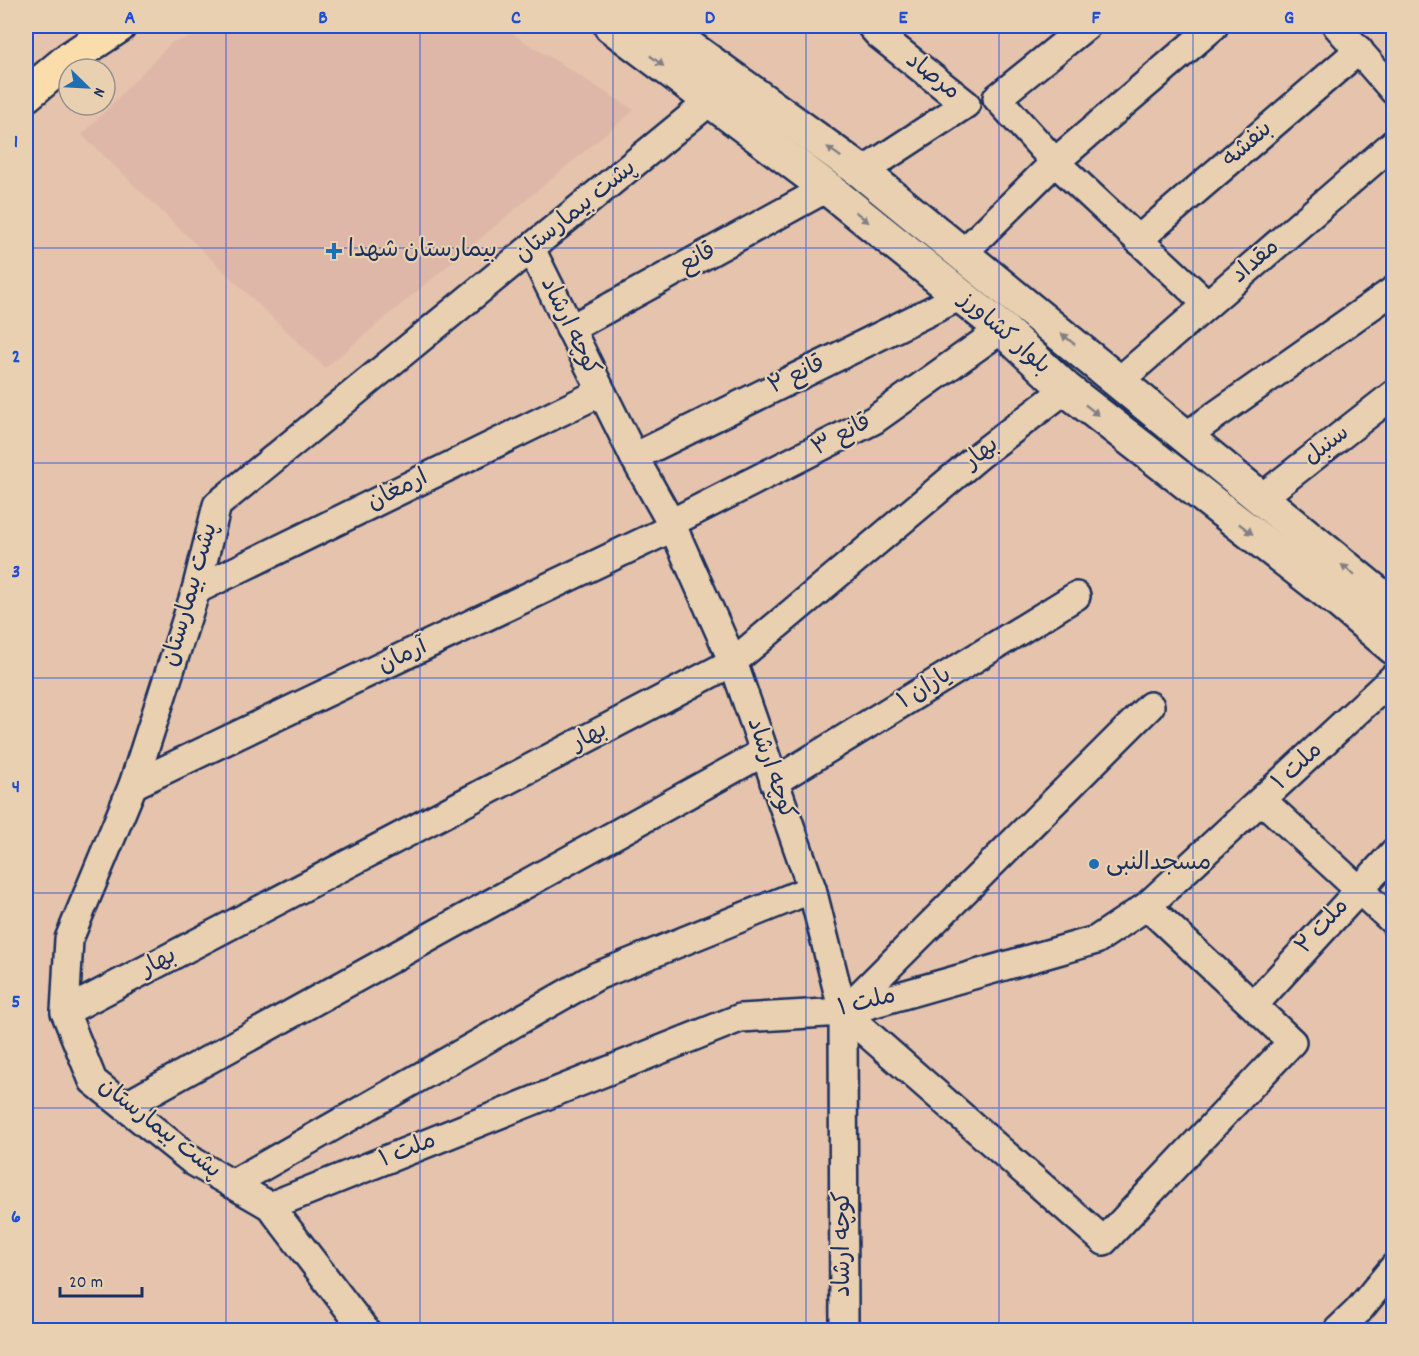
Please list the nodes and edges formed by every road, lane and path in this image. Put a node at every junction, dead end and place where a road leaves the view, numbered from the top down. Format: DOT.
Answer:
graph roads {
  1 [pos="119,26"];
  2 [pos="610,26"];
  3 [pos="660,26"];
  4 [pos="871,26"];
  5 [pos="1086,26"];
  6 [pos="1214,26"];
  7 [pos="1337,26"];
  8 [pos="1359,50"];
  9 [pos="1394,91"];
  10 [pos="26,95"];
  11 [pos="710,102"];
  12 [pos="1394,143"];
  13 [pos="1055,162"];
  14 [pos="862,172"];
  15 [pos="826,188"];
  16 [pos="1138,240"];
  17 [pos="531,249"];
  18 [pos="963,253"];
  19 [pos="1394,290"];
  20 [pos="961,296"];
  21 [pos="1207,304"];
  22 [pos="1002,328"];
  23 [pos="570,329"];
  24 [pos="1119,381"];
  25 [pos="1066,390"];
  26 [pos="601,392"];
  27 [pos="1394,394"];
  28 [pos="1186,436"];
  29 [pos="634,457"];
  30 [pos="1261,498"];
  31 [pos="672,526"];
  32 [pos="196,590"];
  33 [pos="1076,596"];
  34 [pos="1394,607"];
  35 [pos="1394,648"];
  36 [pos="733,662"];
  37 [pos="1394,677"];
  38 [pos="1150,706"];
  39 [pos="764,752"];
  40 [pos="774,782"];
  41 [pos="133,785"];
  42 [pos="1263,801"];
  43 [pos="1394,852"];
  44 [pos="1358,888"];
  45 [pos="812,889"];
  46 [pos="1147,906"];
  47 [pos="1394,922"];
  48 [pos="1254,1005"];
  49 [pos="65,1012"];
  50 [pos="843,1012"];
  51 [pos="124,1106"];
  52 [pos="232,1184"];
  53 [pos="270,1206"];
  54 [pos="1394,1267"];
  55 [pos="365,1330"];
  56 [pos="844,1330"];
  57 [pos="1338,1330"];
  1 -- 10 [label="main road"];
  2 -- 11 [label="main road, بلوار کشاورز, one-way"];
  14 -- 3 [label="main road, بلوار کشاورز, one-way"];
  4 -- 14 [label="street, مرصاد"];
  5 -- 13 [label="street"];
  6 -- 13 [label="street"];
  7 -- 8 [label="street"];
  8 -- 9 [label="street"];
  8 -- 16 [label="street, بنفشه"];
  11 -- 15 [label="main road, بلوار کشاورز"];
  11 -- 17 [label="street, پشت بیمارستان"];
  12 -- 21 [label="street, مقداد"];
  13 -- 16 [label="street"];
  13 -- 18 [label="street"];
  14 -- 18 [label="main road, بلوار کشاورز"];
  15 -- 20 [label="main road, بلوار کشاورز, one-way"];
  15 -- 23 [label="street, قانع"];
  16 -- 21 [label="street"];
  17 -- 23 [label="street, کوچه ارشاد"];
  17 -- 32 [label="street, پشت بیمارستان"];
  24 -- 18 [label="main road, بلوار کشاورز, one-way"];
  19 -- 28 [label="street"];
  20 -- 22 [label="main road, بلوار کشاورز"];
  20 -- 29 [label="street, قانع ۲"];
  21 -- 24 [label="street, مقداد"];
  22 -- 25 [label="main road, بلوار کشاورز"];
  22 -- 31 [label="street, قانع ۳"];
  23 -- 26 [label="street, کوچه ارشاد"];
  24 -- 28 [label="main road, بلوار کشاورز"];
  25 -- 35 [label="main road, بلوار کشاورز, one-way"];
  25 -- 36 [label="street, بهار"];
  26 -- 29 [label="street, کوچه ارشاد"];
  26 -- 32 [label="street, ارمغان"];
  27 -- 30 [label="street, سنبل"];
  28 -- 30 [label="main road, بلوار کشاورز"];
  29 -- 31 [label="street, کوچه ارشاد"];
  34 -- 30 [label="main road, بلوار کشاورز, one-way"];
  31 -- 36 [label="street, کوچه ارشاد"];
  31 -- 41 [label="street, آرمان"];
  32 -- 41 [label="street, پشت بیمارستان"];
  33 -- 40 [label="street, یاران ۱"];
  36 -- 39 [label="street, کوچه ارشاد"];
  36 -- 49 [label="street, بهار"];
  37 -- 42 [label="street, ملت ۱"];
  38 -- 50 [label="street"];
  39 -- 40 [label="street, کوچه ارشاد"];
  39 -- 51 [label="street"];
  40 -- 45 [label="street, کوچه ارشاد"];
  41 -- 49 [label="street, پشت بیمارستان"];
  42 -- 44 [label="street"];
  42 -- 46 [label="street, ملت ۱"];
  43 -- 44 [label="street, ملت ۲"];
  44 -- 47 [label="street"];
  44 -- 48 [label="street, ملت ۲"];
  45 -- 50 [label="street, کوچه ارشاد"];
  45 -- 52 [label="street"];
  46 -- 48 [label="street"];
  46 -- 50 [label="street, ملت ۱"];
  48 -- 50 [label="street"];
  49 -- 51 [label="street, پشت بیمارستان"];
  50 -- 53 [label="street, ملت ۱"];
  50 -- 56 [label="street, کوچه ارشاد"];
  51 -- 52 [label="street, پشت بیمارستان"];
  52 -- 53 [label="street, پشت بیمارستان"];
  53 -- 55 [label="street"];
  54 -- 57 [label="street"];
}
